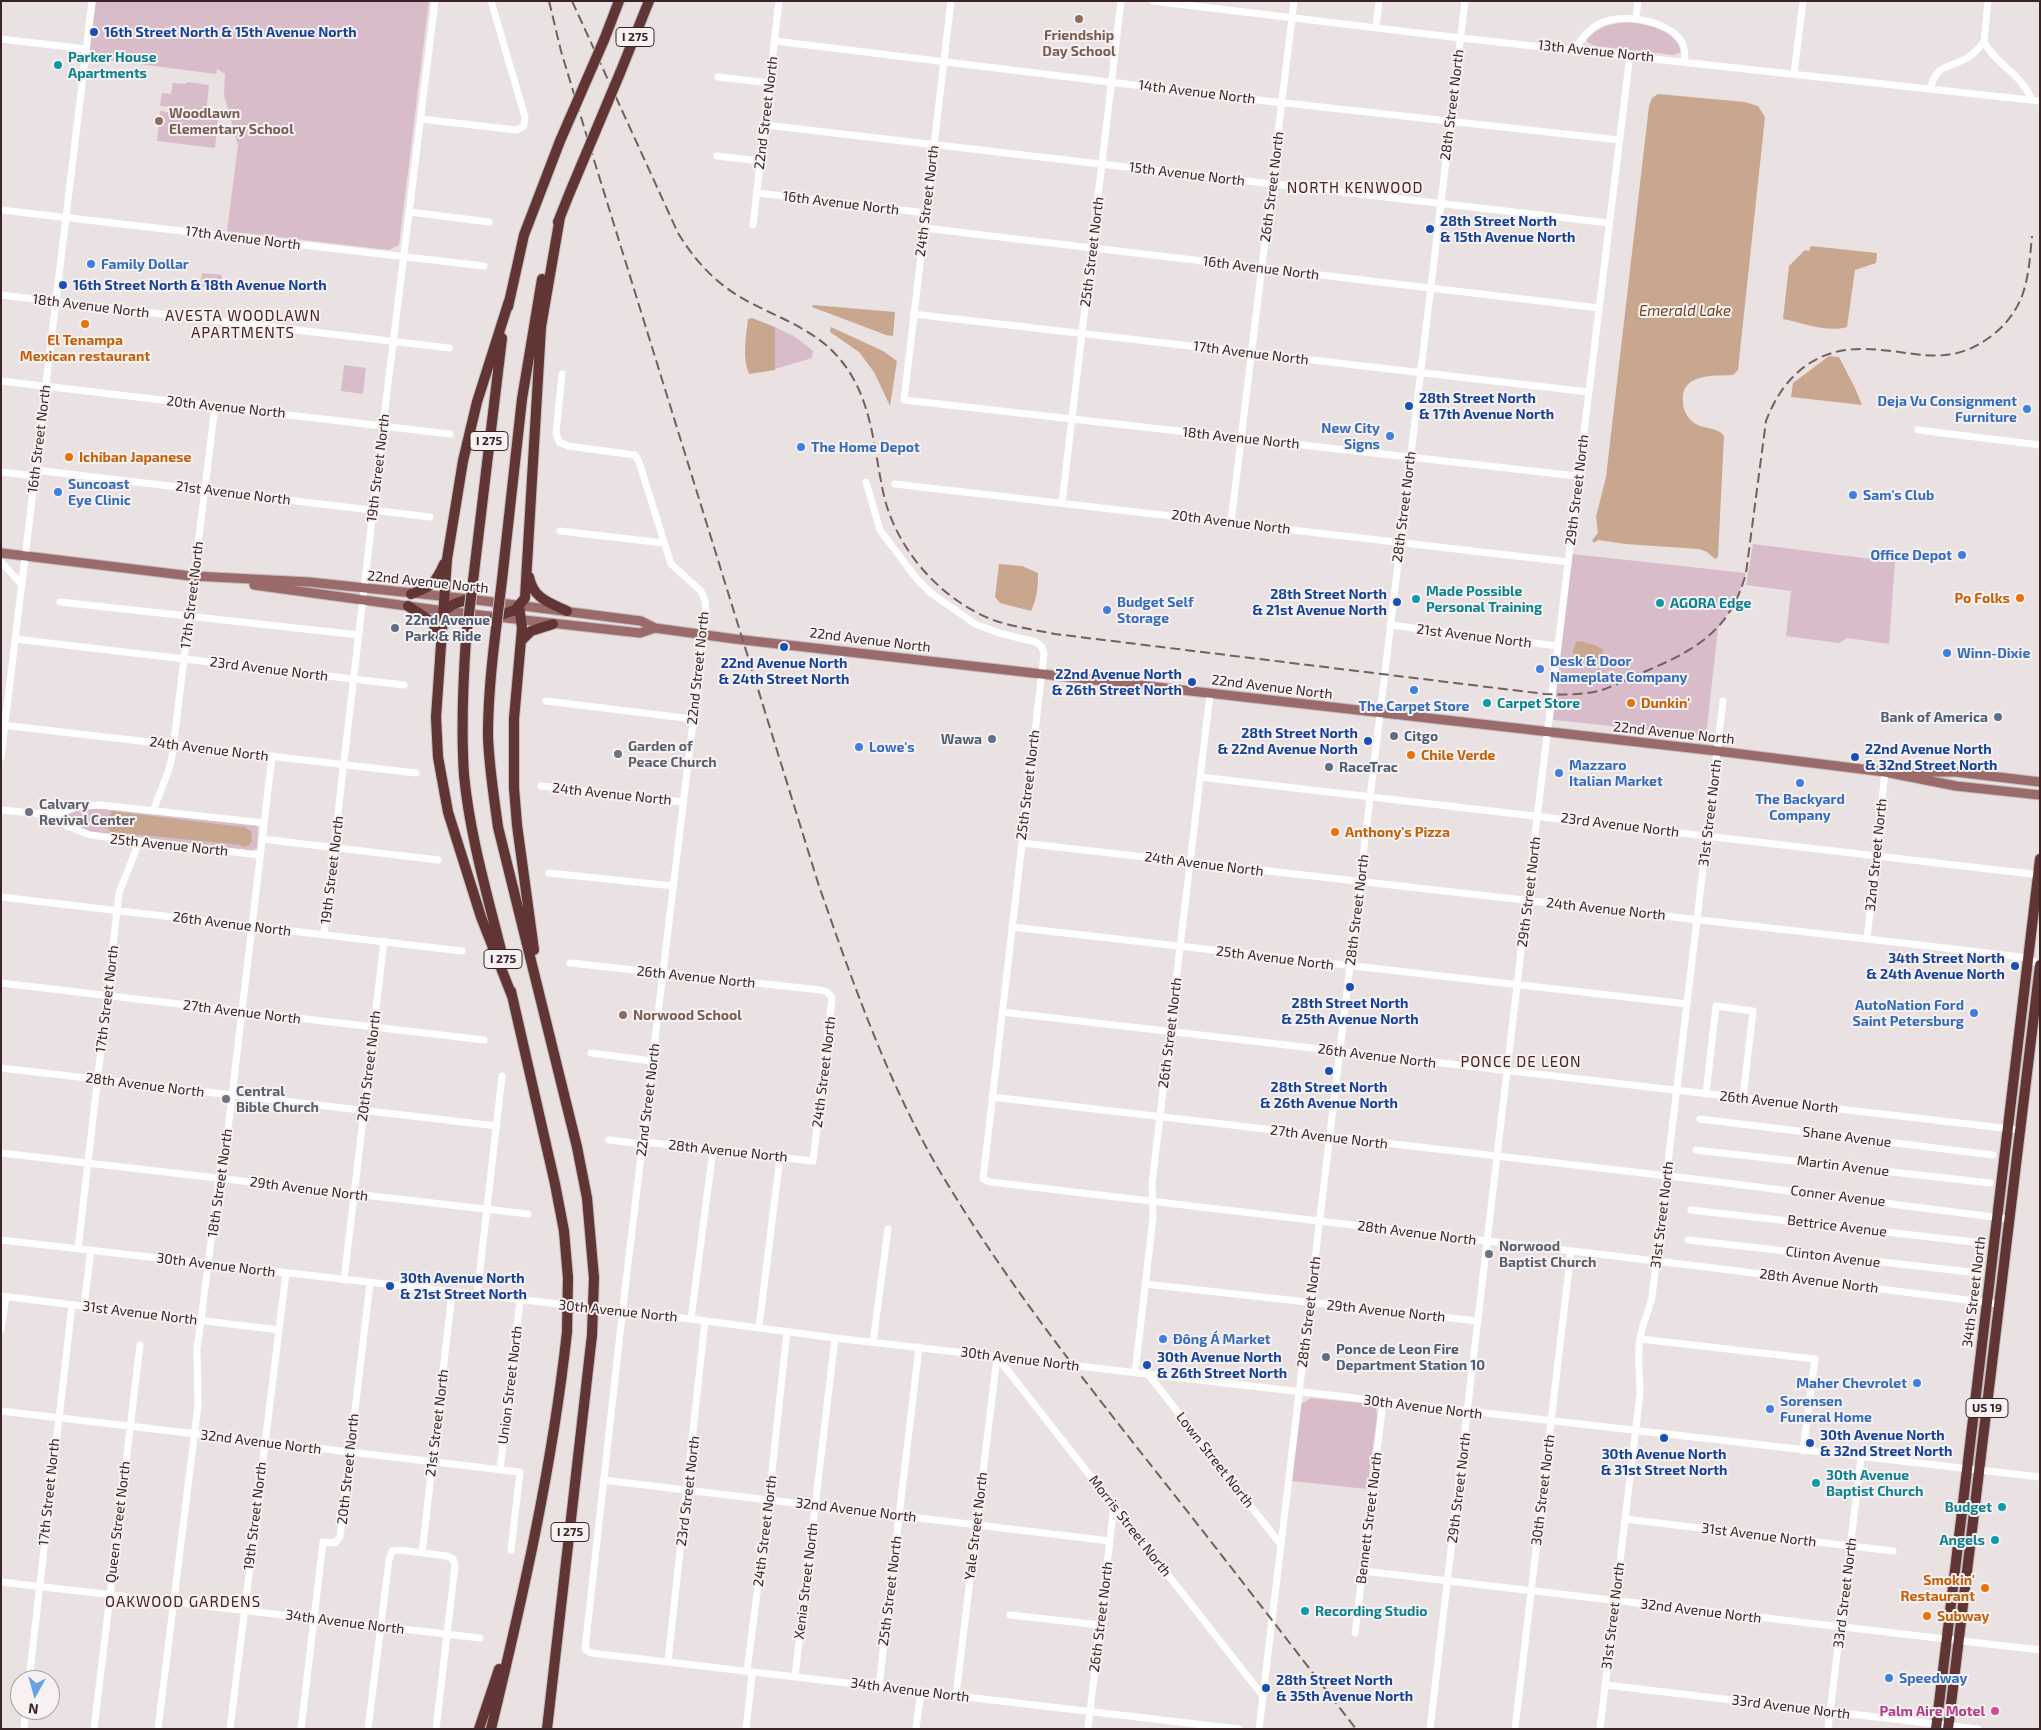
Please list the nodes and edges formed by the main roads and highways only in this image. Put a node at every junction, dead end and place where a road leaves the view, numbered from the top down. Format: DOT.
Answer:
graph roads {
  1 [pos="619,1"];
  2 [pos="649,1"];
  3 [pos="560,216"];
  4 [pos="509,301"];
  5 [pos="1,553"];
  6 [pos="447,559"];
  7 [pos="528,571"];
  8 [pos="194,576"];
  9 [pos="411,594"];
  10 [pos="445,597"];
  11 [pos="469,599"];
  12 [pos="408,606"];
  13 [pos="519,606"];
  14 [pos="444,611"];
  15 [pos="567,611"];
  16 [pos="496,617"];
  17 [pos="522,620"];
  18 [pos="553,624"];
  19 [pos="655,628"];
  20 [pos="441,639"];
  21 [pos="522,641"];
  22 [pos="1885,772"];
  23 [pos="2040,782"];
  24 [pos="2040,795"];
  25 [pos="2040,859"];
  26 [pos="2039,875"];
  27 [pos="2040,965"];
  28 [pos="538,985"];
  29 [pos="512,996"];
  30 [pos="517,1619"];
  31 [pos="1936,1726"];
  32 [pos="1948,1727"];
  33 [pos="479,1729"];
  34 [pos="491,1729"];
  35 [pos="547,1729"];
  1 -- 4 [label="highway, I 275, bridge"];
  2 -- 3 [label="highway, I 275, bridge"];
  3 -- 7 [label="highway"];
  3 -- 28 [label="highway, I 275, bridge"];
  4 -- 6 [label="highway"];
  4 -- 29 [label="highway, I 275, bridge"];
  5 -- 8 [label="main road, 22nd Avenue North"];
  6 -- 9 [label="highway"];
  6 -- 10 [label="highway"];
  7 -- 13 [label="highway"];
  7 -- 15 [label="highway"];
  8 -- 9 [label="main road, 22nd Avenue North"];
  8 -- 12 [label="main road, 22nd Avenue North"];
  9 -- 10 [label="main road, 22nd Avenue North"];
  10 -- 11 [label="main road, 22nd Avenue North"];
  10 -- 14 [label="highway"];
  11 -- 13 [label="main road, 22nd Avenue North"];
  11 -- 14 [label="highway"];
  12 -- 14 [label="main road, 22nd Avenue North"];
  12 -- 20 [label="highway"];
  13 -- 15 [label="main road, 22nd Avenue North"];
  13 -- 16 [label="highway"];
  13 -- 17 [label="highway"];
  14 -- 16 [label="main road, 22nd Avenue North"];
  14 -- 20 [label="highway"];
  15 -- 19 [label="main road, 22nd Avenue North"];
  16 -- 17 [label="main road, 22nd Avenue North"];
  17 -- 18 [label="main road, 22nd Avenue North"];
  17 -- 21 [label="highway"];
  18 -- 19 [label="main road, 22nd Avenue North"];
  18 -- 21 [label="highway"];
  19 -- 22 [label="main road, 22nd Avenue North"];
  20 -- 29 [label="highway"];
  21 -- 28 [label="highway"];
  22 -- 23 [label="main road, 22nd Avenue North"];
  22 -- 24 [label="main road, 22nd Avenue North"];
  25 -- 26 [label="highway, 34th Street North / US 19"];
  26 -- 31 [label="highway, 34th Street North / US 19"];
  27 -- 32 [label="highway, 34th Street North / US 19"];
  28 -- 35 [label="highway, I 275, bridge"];
  29 -- 30 [label="highway, I 275, bridge"];
  30 -- 33 [label="highway"];
  30 -- 34 [label="highway, I 275"];
}
